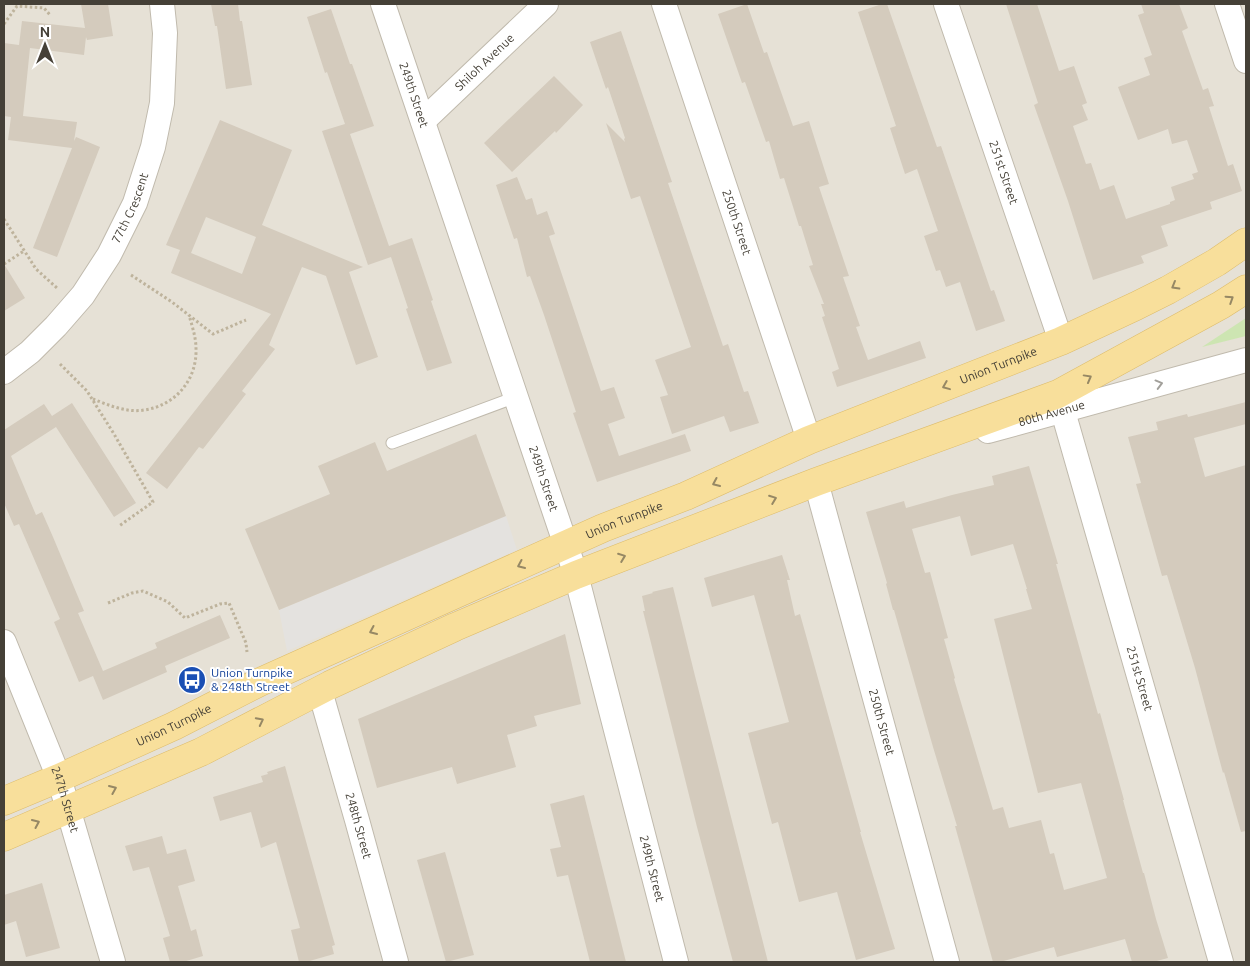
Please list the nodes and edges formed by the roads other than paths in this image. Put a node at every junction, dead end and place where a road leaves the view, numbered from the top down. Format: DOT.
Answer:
graph roads {
  1 [pos="162,4"];
  2 [pos="383,4"];
  3 [pos="546,4"];
  4 [pos="664,4"];
  5 [pos="946,4"];
  6 [pos="1227,4"];
  7 [pos="1246,61"];
  8 [pos="424,121"];
  9 [pos="1246,242"];
  10 [pos="1246,289"];
  11 [pos="1061,340"];
  12 [pos="1246,360"];
  13 [pos="4,372"];
  14 [pos="516,397"];
  15 [pos="1060,403"];
  16 [pos="808,440"];
  17 [pos="392,443"];
  18 [pos="816,482"];
  19 [pos="566,545"];
  20 [pos="576,575"];
  21 [pos="4,642"];
  22 [pos="320,691"];
  23 [pos="59,778"];
  24 [pos="4,801"];
  25 [pos="68,808"];
  26 [pos="4,837"];
  27 [pos="113,962"];
  28 [pos="396,962"];
  29 [pos="676,962"];
  30 [pos="947,962"];
  31 [pos="1221,962"];
  1 -- 13 [label="street, 77th Crescent"];
  2 -- 8 [label="street, 249th Street"];
  3 -- 8 [label="street, Shiloh Avenue"];
  4 -- 16 [label="street, 250th Street"];
  5 -- 11 [label="street, 251st Street"];
  6 -- 7 [label="street"];
  8 -- 14 [label="street, 249th Street"];
  9 -- 11 [label="main road, Union Turnpike, one-way"];
  15 -- 10 [label="main road, one-way"];
  11 -- 16 [label="main road, Union Turnpike, one-way"];
  15 -- 12 [label="street, 80th Avenue, one-way"];
  14 -- 17 [label="lane"];
  14 -- 19 [label="street, 249th Street"];
  15 -- 18 [label="main road"];
  15 -- 31 [label="street, 251st Street"];
  16 -- 19 [label="main road, Union Turnpike, one-way"];
  20 -- 18 [label="main road, one-way"];
  18 -- 30 [label="street, 250th Street"];
  19 -- 20 [label="street, 249th Street"];
  19 -- 23 [label="main road, Union Turnpike, one-way"];
  20 -- 22 [label="main road"];
  20 -- 29 [label="street, 249th Street"];
  21 -- 23 [label="street, 247th Street"];
  25 -- 22 [label="main road, one-way"];
  22 -- 28 [label="street, 248th Street"];
  23 -- 24 [label="main road, Union Turnpike"];
  23 -- 25 [label="street, 247th Street"];
  26 -- 25 [label="main road, one-way"];
  25 -- 27 [label="street, 247th Street"];
}
